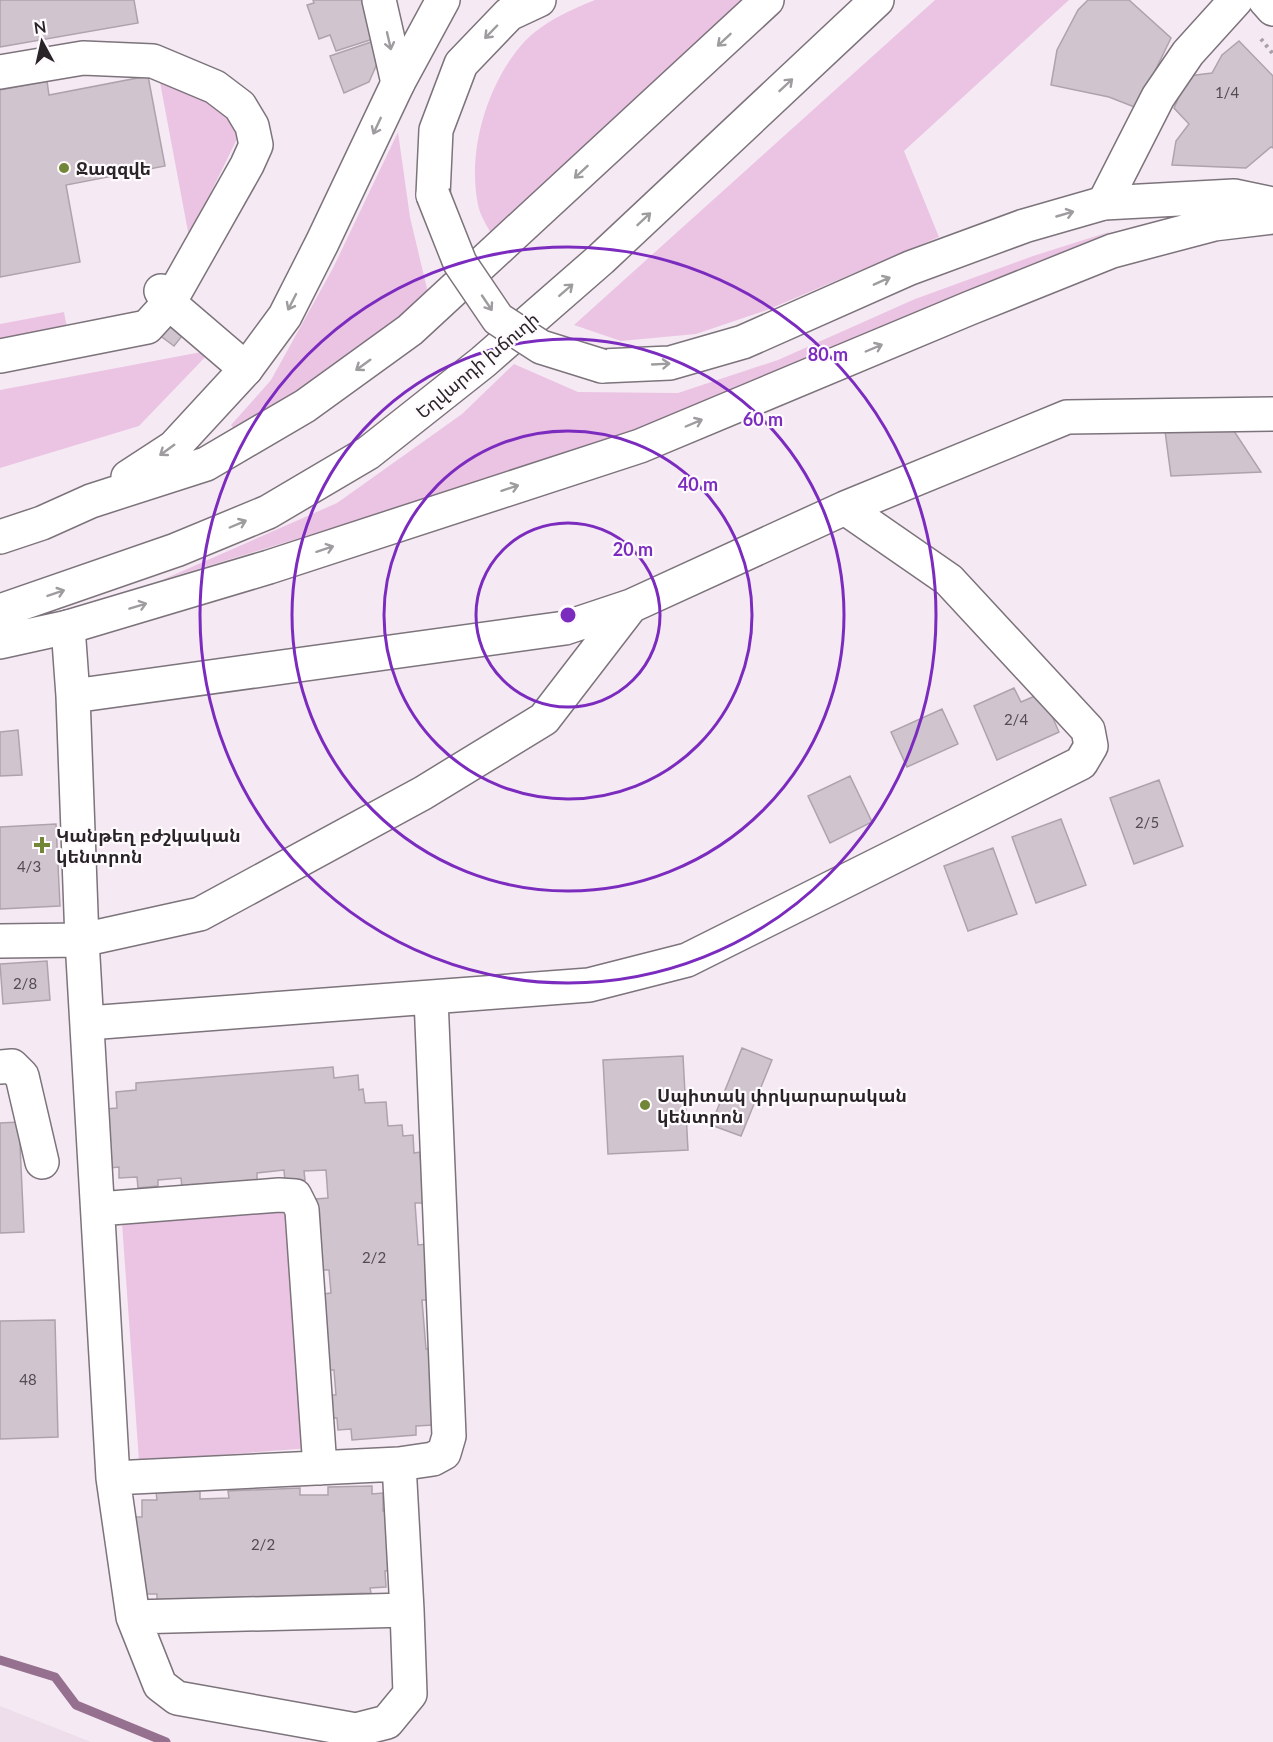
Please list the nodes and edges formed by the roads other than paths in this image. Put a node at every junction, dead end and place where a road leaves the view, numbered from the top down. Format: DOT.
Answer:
graph roads {
  1 [pos="379,0"];
  2 [pos="443,0"];
  3 [pos="539,0"];
  4 [pos="767,0"];
  5 [pos="878,0"];
  6 [pos="1236,0"];
  7 [pos="1265,0"];
  8 [pos="1273,9"];
  9 [pos="0,72"];
  10 [pos="398,83"];
  11 [pos="1104,203"];
  12 [pos="1273,204"];
  13 [pos="1273,217"];
  14 [pos="165,297"];
  15 [pos="0,356"];
  16 [pos="246,369"];
  17 [pos="1273,414"];
  18 [pos="91,501"];
  19 [pos="845,508"];
  20 [pos="0,537"];
  21 [pos="631,606"];
  22 [pos="0,611"];
  23 [pos="68,627"];
  24 [pos="0,642"];
  25 [pos="73,696"];
  26 [pos="82,940"];
  27 [pos="0,941"];
  28 [pos="431,998"];
  29 [pos="88,1023"];
  30 [pos="0,1067"];
  31 [pos="42,1162"];
  32 [pos="98,1209"];
  33 [pos="399,1464"];
  34 [pos="320,1468"];
  35 [pos="113,1478"];
  36 [pos="407,1610"];
  37 [pos="133,1617"];
  1 -- 10 [label="main road, one-way"];
  2 -- 10 [label="main road"];
  3 -- 11 [label="main road, one-way, bridge"];
  4 -- 18 [label="main road, one-way"];
  22 -- 5 [label="main road, Եղվարդի խճուղի, one-way"];
  6 -- 11 [label="main road"];
  7 -- 8 [label="main road"];
  9 -- 14 [label="main road"];
  10 -- 16 [label="main road, one-way"];
  11 -- 12 [label="main road"];
  23 -- 13 [label="main road, one-way"];
  14 -- 15 [label="main road"];
  14 -- 16 [label="main road"];
  16 -- 18 [label="main road, one-way"];
  17 -- 19 [label="main road"];
  18 -- 20 [label="main road"];
  19 -- 21 [label="main road"];
  19 -- 28 [label="main road"];
  21 -- 25 [label="main road"];
  21 -- 26 [label="main road"];
  23 -- 24 [label="main road"];
  23 -- 25 [label="main road"];
  25 -- 26 [label="main road"];
  26 -- 27 [label="main road"];
  26 -- 29 [label="main road"];
  28 -- 29 [label="main road"];
  28 -- 33 [label="main road"];
  29 -- 32 [label="main road"];
  30 -- 31 [label="main road"];
  32 -- 34 [label="main road"];
  32 -- 35 [label="main road"];
  33 -- 34 [label="main road"];
  33 -- 36 [label="main road"];
  34 -- 35 [label="main road"];
  35 -- 37 [label="main road"];
  36 -- 37 [label="main road"];
  36 -- 37 [label="main road"];
}
